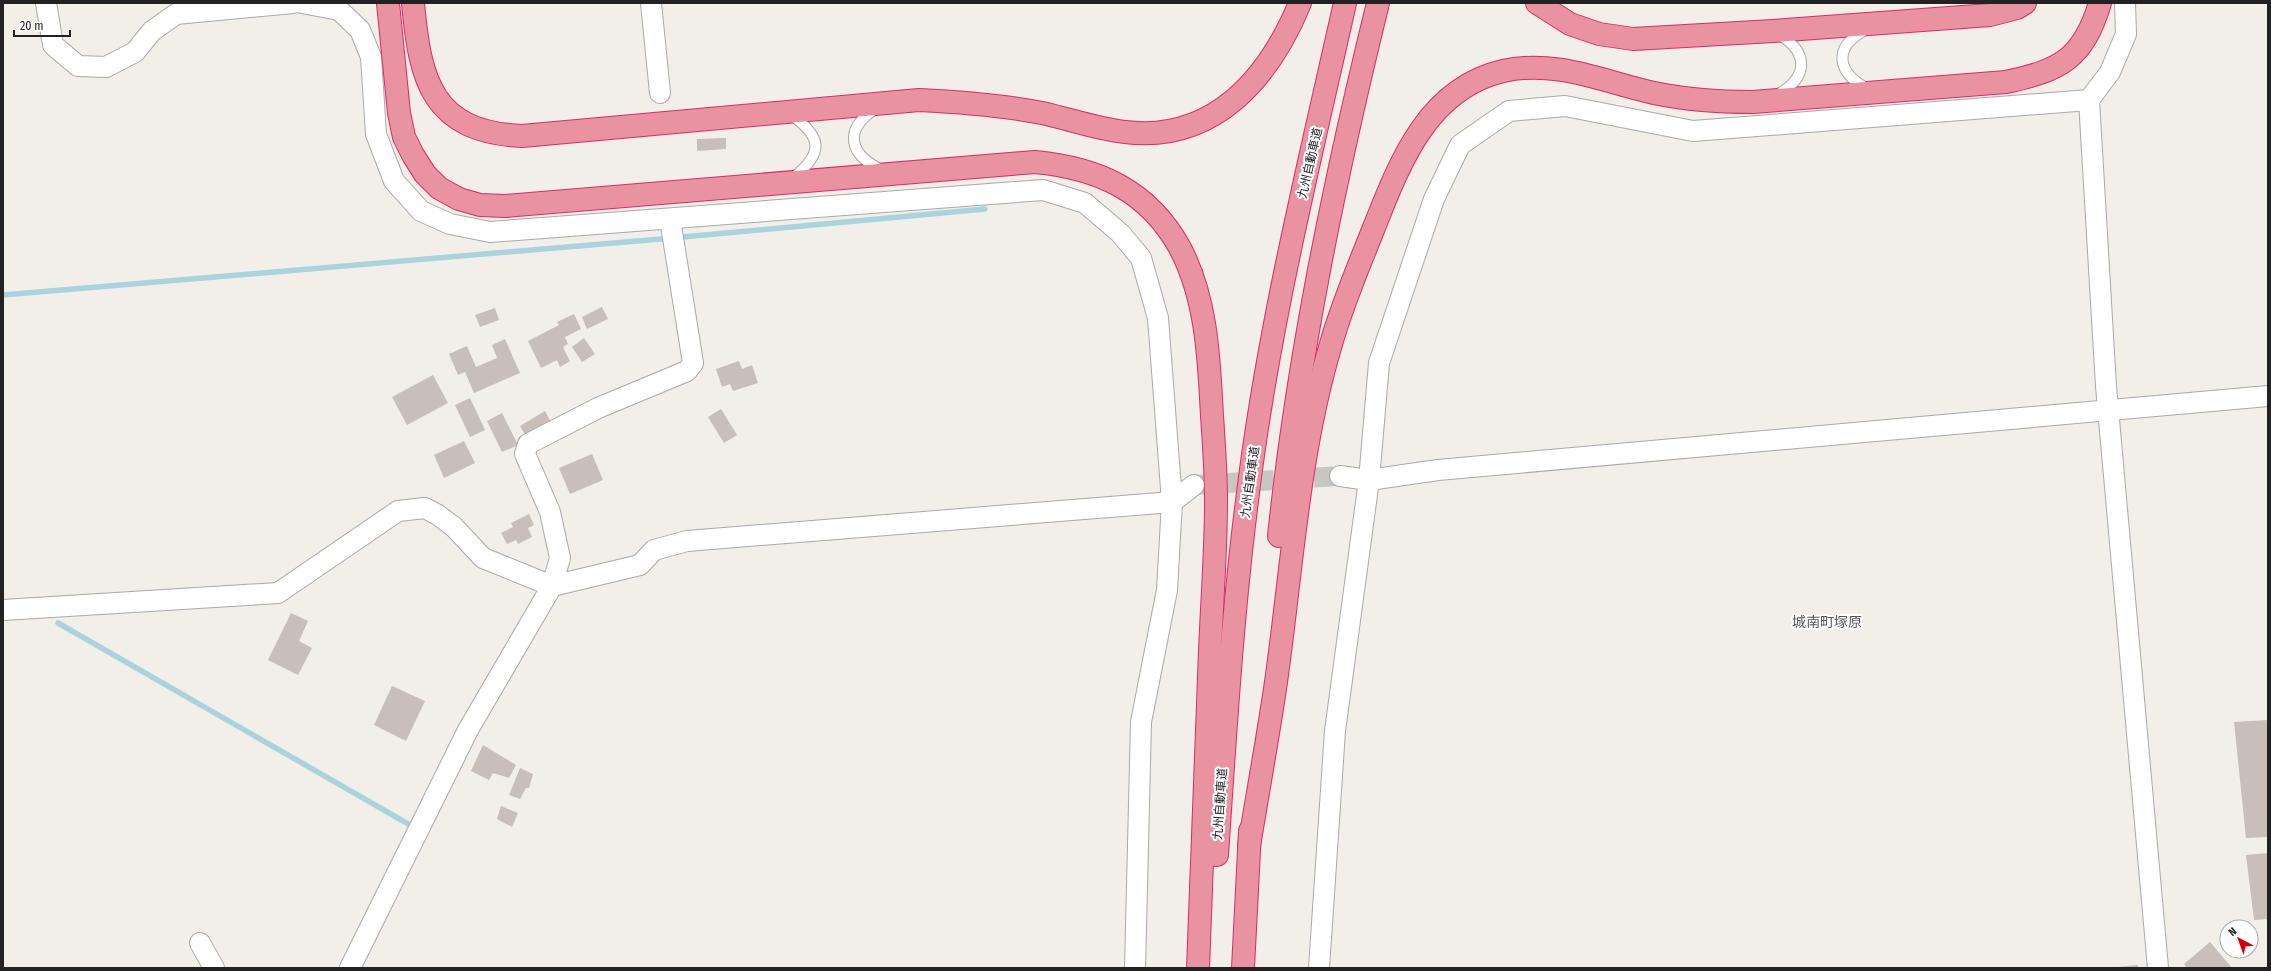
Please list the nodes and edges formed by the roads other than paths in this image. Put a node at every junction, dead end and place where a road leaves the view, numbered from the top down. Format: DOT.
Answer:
graph roads {
  1 [pos="46,3"];
  2 [pos="293,3"];
  3 [pos="302,3"];
  4 [pos="388,3"];
  5 [pos="413,3"];
  6 [pos="651,3"];
  7 [pos="1300,3"];
  8 [pos="1346,3"];
  9 [pos="1378,3"];
  10 [pos="1537,3"];
  11 [pos="2025,3"];
  12 [pos="2100,3"];
  13 [pos="2125,3"];
  14 [pos="1874,24"];
  15 [pos="1773,31"];
  16 [pos="1874,92"];
  17 [pos="660,94"];
  18 [pos="1767,100"];
  19 [pos="2089,100"];
  20 [pos="884,103"];
  21 [pos="788,113"];
  22 [pos="889,174"];
  23 [pos="787,183"];
  24 [pos="670,219"];
  25 [pos="2268,396"];
  26 [pos="2108,411"];
  27 [pos="1340,476"];
  28 [pos="1369,480"];
  29 [pos="1194,485"];
  30 [pos="1172,502"];
  31 [pos="552,586"];
  32 [pos="3,610"];
  33 [pos="1249,846"];
  34 [pos="200,943"];
  35 [pos="214,968"];
  36 [pos="350,968"];
  37 [pos="1135,968"];
  38 [pos="1198,968"];
  39 [pos="1211,968"];
  40 [pos="1243,968"];
  41 [pos="1319,968"];
  42 [pos="2158,968"];
  1 -- 2 [label="street"];
  3 -- 24 [label="street"];
  4 -- 23 [label="highway"];
  5 -- 21 [label="highway"];
  6 -- 17 [label="street"];
  7 -- 20 [label="highway"];
  8 -- 39 [label="highway, 九州自動車道"];
  9 -- 33 [label="highway"];
  10 -- 15 [label="highway"];
  11 -- 14 [label="highway"];
  12 -- 16 [label="highway"];
  13 -- 19 [label="street"];
  14 -- 15 [label="highway"];
  14 -- 16 [label="lane"];
  15 -- 18 [label="lane"];
  16 -- 18 [label="highway"];
  18 -- 33 [label="highway"];
  19 -- 26 [label="street"];
  19 -- 28 [label="street"];
  20 -- 21 [label="highway"];
  20 -- 22 [label="lane"];
  21 -- 23 [label="lane"];
  22 -- 23 [label="highway"];
  22 -- 38 [label="highway"];
  24 -- 30 [label="street"];
  24 -- 31 [label="street"];
  25 -- 26 [label="street"];
  26 -- 28 [label="street"];
  26 -- 42 [label="street"];
  27 -- 28 [label="street"];
  28 -- 41 [label="street"];
  29 -- 30 [label="street"];
  30 -- 31 [label="street"];
  30 -- 37 [label="street"];
  31 -- 32 [label="street"];
  31 -- 36 [label="street"];
  33 -- 40 [label="highway"];
  34 -- 35 [label="street"];
}
